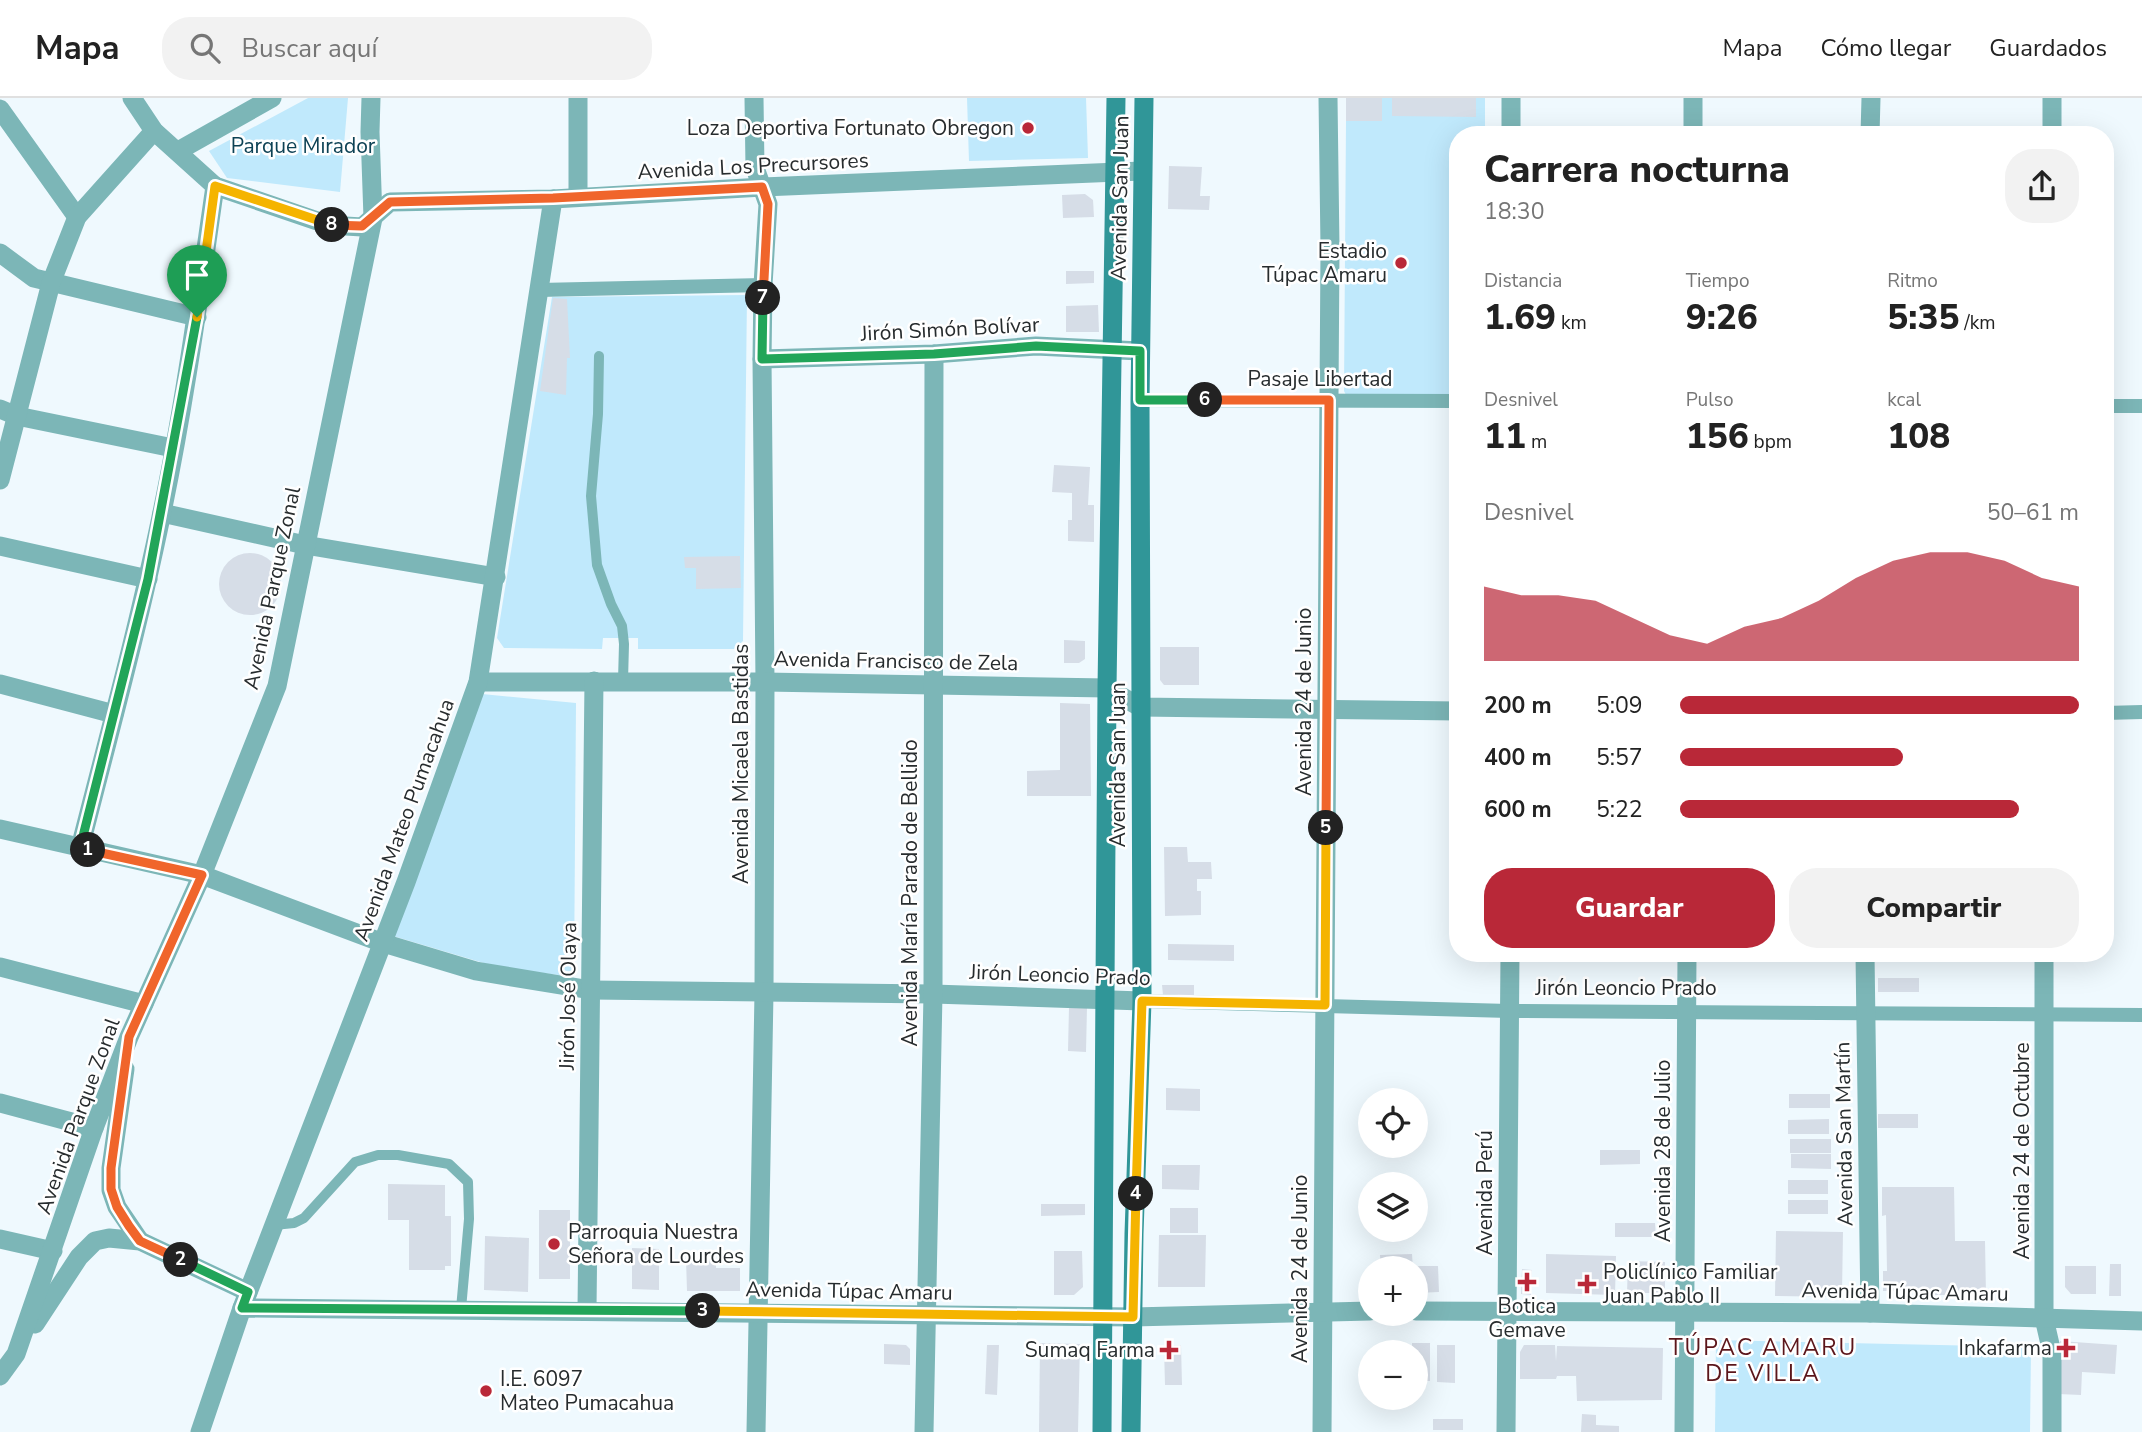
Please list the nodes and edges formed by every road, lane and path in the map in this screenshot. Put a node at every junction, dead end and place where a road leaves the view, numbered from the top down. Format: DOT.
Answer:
graph roads {
  1 [pos="132,98"];
  2 [pos="272,98"];
  3 [pos="372,98"];
  4 [pos="578,98"];
  5 [pos="754,98"];
  6 [pos="1116,98"];
  7 [pos="1144,98"];
  8 [pos="1328,98"];
  9 [pos="1511,98"];
  10 [pos="1693,98"];
  11 [pos="1871,98"];
  12 [pos="2052,98"];
  13 [pos="0,109"];
  14 [pos="1511,126"];
  15 [pos="1693,126"];
  16 [pos="1870,126"];
  17 [pos="2052,126"];
  18 [pos="153,131"];
  19 [pos="178,151"];
  20 [pos="1142,171"];
  21 [pos="1115,173"];
  22 [pos="215,186"];
  23 [pos="762,187"];
  24 [pos="578,197"];
  25 [pos="553,198"];
  26 [pos="77,218"];
  27 [pos="373,218"];
  28 [pos="0,253"];
  29 [pos="51,283"];
  30 [pos="763,285"];
  31 [pos="539,290"];
  32 [pos="197,317"];
  33 [pos="1112,350"];
  34 [pos="1140,351"];
  35 [pos="934,354"];
  36 [pos="599,356"];
  37 [pos="762,359"];
  38 [pos="1140,400"];
  39 [pos="1329,400"];
  40 [pos="1449,401"];
  41 [pos="2114,406"];
  42 [pos="2142,406"];
  43 [pos="8,413"];
  44 [pos="173,448"];
  45 [pos="0,480"];
  46 [pos="162,513"];
  47 [pos="305,545"];
  48 [pos="0,546"];
  49 [pos="496,578"];
  50 [pos="148,579"];
  51 [pos="594,681"];
  52 [pos="622,681"];
  53 [pos="478,682"];
  54 [pos="765,682"];
  55 [pos="0,684"];
  56 [pos="934,684"];
  57 [pos="1107,688"];
  58 [pos="1140,707"];
  59 [pos="1327,711"];
  60 [pos="1449,711"];
  61 [pos="2142,712"];
  62 [pos="2114,713"];
  63 [pos="114,715"];
  64 [pos="0,829"];
  65 [pos="80,848"];
  66 [pos="202,875"];
  67 [pos="383,943"];
  68 [pos="1510,962"];
  69 [pos="1687,962"];
  70 [pos="1865,962"];
  71 [pos="2044,962"];
  72 [pos="0,967"];
  73 [pos="591,990"];
  74 [pos="764,993"];
  75 [pos="933,994"];
  76 [pos="1106,1001"];
  77 [pos="1142,1001"];
  78 [pos="144,1004"];
  79 [pos="1325,1005"];
  80 [pos="1687,1010"];
  81 [pos="1509,1011"];
  82 [pos="1864,1015"];
  83 [pos="2045,1015"];
  84 [pos="2142,1015"];
  85 [pos="129,1037"];
  86 [pos="0,1103"];
  87 [pos="94,1128"];
  88 [pos="274,1225"];
  89 [pos="0,1239"];
  90 [pos="140,1241"];
  91 [pos="53,1251"];
  92 [pos="245,1300"];
  93 [pos="461,1309"];
  94 [pos="587,1310"];
  95 [pos="1507,1310"];
  96 [pos="758,1311"];
  97 [pos="1358,1311"];
  98 [pos="1428,1311"];
  99 [pos="1323,1312"];
  100 [pos="1685,1312"];
  101 [pos="1870,1312"];
  102 [pos="925,1315"];
  103 [pos="1103,1316"];
  104 [pos="1133,1317"];
  105 [pos="2044,1318"];
  106 [pos="2142,1321"];
  107 [pos="16,1354"];
  108 [pos="0,1376"];
  109 [pos="200,1432"];
  110 [pos="756,1432"];
  111 [pos="924,1432"];
  112 [pos="1102,1432"];
  113 [pos="1131,1432"];
  114 [pos="1322,1432"];
  115 [pos="1506,1432"];
  116 [pos="1684,1432"];
  117 [pos="2052,1432"];
  1 -- 18 [label="street"];
  2 -- 19 [label="street"];
  3 -- 27 [label="street, Avenida Parque Zonal"];
  4 -- 24 [label="street"];
  5 -- 23 [label="street, Avenida Micaela Bastidas"];
  6 -- 21 [label="main road, Avenida San Juan"];
  7 -- 20 [label="main road, Avenida San Juan"];
  8 -- 39 [label="street, Avenida 24 de Junio"];
  9 -- 14 [label="street"];
  10 -- 15 [label="street"];
  11 -- 16 [label="street"];
  12 -- 17 [label="street"];
  13 -- 26 [label="street"];
  18 -- 19 [label="street"];
  18 -- 26 [label="street"];
  19 -- 22 [label="street"];
  20 -- 21 [label="street, Avenida Los Precursores"];
  20 -- 34 [label="main road, Avenida San Juan"];
  21 -- 23 [label="street, Avenida Los Precursores"];
  21 -- 33 [label="main road, Avenida San Juan"];
  22 -- 27 [label="street, Avenida Los Precursores"];
  22 -- 32 [label="street"];
  23 -- 24 [label="street, Avenida Los Precursores"];
  23 -- 30 [label="street, Avenida Micaela Bastidas"];
  24 -- 25 [label="street, Avenida Los Precursores"];
  25 -- 27 [label="street, Avenida Los Precursores"];
  25 -- 31 [label="street, Avenida Mateo Pumacahua"];
  26 -- 29 [label="street"];
  27 -- 47 [label="street, Avenida Parque Zonal"];
  28 -- 29 [label="street"];
  29 -- 32 [label="street"];
  29 -- 43 [label="street"];
  30 -- 31 [label="street"];
  30 -- 37 [label="street, Avenida Micaela Bastidas"];
  31 -- 49 [label="street, Avenida Mateo Pumacahua"];
  32 -- 44 [label="street"];
  33 -- 34 [label="street, Jirón Simón Bolívar"];
  33 -- 35 [label="street, Jirón Simón Bolívar"];
  33 -- 57 [label="main road, Avenida San Juan"];
  34 -- 38 [label="main road, Avenida San Juan"];
  35 -- 37 [label="street, Jirón Simón Bolívar"];
  35 -- 56 [label="street, Avenida María Parado de Bellido"];
  36 -- 52 [label="lane"];
  37 -- 54 [label="street, Avenida Micaela Bastidas"];
  38 -- 39 [label="street, Pasaje Libertad"];
  38 -- 58 [label="main road, Avenida San Juan"];
  39 -- 40 [label="street, Pasaje Libertad"];
  39 -- 59 [label="street, Avenida 24 de Junio"];
  41 -- 42 [label="street"];
  43 -- 44 [label="street"];
  43 -- 45 [label="street"];
  44 -- 46 [label="street"];
  46 -- 47 [label="street"];
  46 -- 50 [label="street"];
  47 -- 49 [label="street"];
  47 -- 66 [label="street, Avenida Parque Zonal"];
  48 -- 50 [label="street"];
  49 -- 53 [label="street, Avenida Mateo Pumacahua"];
  50 -- 63 [label="street"];
  51 -- 52 [label="street, Avenida Francisco de Zela"];
  51 -- 53 [label="street, Avenida Francisco de Zela"];
  51 -- 73 [label="street, Jirón José Olaya"];
  52 -- 54 [label="street, Avenida Francisco de Zela"];
  53 -- 67 [label="street, Avenida Mateo Pumacahua"];
  54 -- 56 [label="street, Avenida Francisco de Zela"];
  54 -- 74 [label="street, Avenida Micaela Bastidas"];
  55 -- 63 [label="street"];
  56 -- 57 [label="street, Avenida Francisco de Zela"];
  56 -- 75 [label="street, Avenida María Parado de Bellido"];
  57 -- 58 [label="street, Avenida Francisco de Zela"];
  57 -- 76 [label="main road, Avenida San Juan"];
  58 -- 59 [label="street"];
  58 -- 77 [label="main road, Avenida San Juan"];
  59 -- 60 [label="street"];
  59 -- 79 [label="street, Avenida 24 de Junio"];
  61 -- 62 [label="street"];
  63 -- 65 [label="street"];
  64 -- 65 [label="street, Jirón Leoncio Prado"];
  65 -- 66 [label="street, Jirón Leoncio Prado"];
  66 -- 67 [label="street, Jirón Leoncio Prado"];
  66 -- 78 [label="street, Avenida Parque Zonal"];
  67 -- 73 [label="street, Jirón Leoncio Prado"];
  67 -- 88 [label="street, Avenida Mateo Pumacahua"];
  68 -- 81 [label="street, Avenida Perú"];
  69 -- 80 [label="street, Avenida 28 de Julio"];
  70 -- 82 [label="street, Avenida San Martín"];
  71 -- 83 [label="street, Avenida 24 de Octubre"];
  72 -- 78 [label="street"];
  73 -- 74 [label="street, Jirón Leoncio Prado"];
  73 -- 94 [label="street, Jirón José Olaya"];
  74 -- 75 [label="street, Jirón Leoncio Prado"];
  74 -- 96 [label="street, Avenida Micaela Bastidas"];
  75 -- 76 [label="street, Jirón Leoncio Prado"];
  75 -- 102 [label="street, Avenida María Parado de Bellido"];
  76 -- 77 [label="street, Jirón Leoncio Prado"];
  76 -- 103 [label="main road, Avenida San Juan"];
  77 -- 79 [label="street, Jirón Leoncio Prado"];
  77 -- 104 [label="main road, Avenida San Juan"];
  78 -- 85 [label="street, Avenida Parque Zonal"];
  79 -- 81 [label="street, Jirón Leoncio Prado"];
  79 -- 99 [label="street, Avenida 24 de Junio"];
  80 -- 81 [label="street, Jirón Leoncio Prado"];
  80 -- 82 [label="street, Jirón Leoncio Prado"];
  80 -- 100 [label="street, Avenida 28 de Julio"];
  81 -- 95 [label="street, Avenida Perú"];
  82 -- 83 [label="street, Jirón Leoncio Prado"];
  82 -- 101 [label="street, Avenida San Martín"];
  83 -- 84 [label="street, Jirón Leoncio Prado"];
  83 -- 105 [label="street, Avenida 24 de Octubre"];
  85 -- 87 [label="street, Avenida Parque Zonal"];
  85 -- 90 [label="street"];
  86 -- 87 [label="street"];
  87 -- 91 [label="street, Avenida Parque Zonal"];
  88 -- 92 [label="street, Avenida Mateo Pumacahua"];
  88 -- 93 [label="lane"];
  89 -- 91 [label="street"];
  90 -- 92 [label="street"];
  90 -- 107 [label="street"];
  91 -- 107 [label="street, Avenida Parque Zonal"];
  92 -- 93 [label="street, Avenida Túpac Amaru"];
  92 -- 109 [label="street, Avenida Mateo Pumacahua"];
  93 -- 94 [label="street, Avenida Túpac Amaru"];
  94 -- 96 [label="street, Avenida Túpac Amaru"];
  95 -- 98 [label="street, Avenida Túpac Amaru"];
  95 -- 100 [label="street, Avenida Túpac Amaru"];
  95 -- 115 [label="street, Avenida Perú"];
  96 -- 102 [label="street, Avenida Túpac Amaru"];
  96 -- 110 [label="street, Avenida Micaela Bastidas"];
  97 -- 99 [label="street, Avenida Túpac Amaru"];
  99 -- 104 [label="street, Avenida Túpac Amaru"];
  99 -- 114 [label="street, Avenida 24 de Junio"];
  100 -- 101 [label="street, Avenida Túpac Amaru"];
  100 -- 116 [label="street, Avenida 28 de Julio"];
  101 -- 105 [label="street, Avenida Túpac Amaru"];
  102 -- 103 [label="street, Avenida Túpac Amaru"];
  102 -- 111 [label="street, Avenida María Parado de Bellido"];
  103 -- 104 [label="street, Avenida Túpac Amaru"];
  103 -- 112 [label="main road, Avenida San Juan"];
  104 -- 113 [label="main road, Avenida San Juan"];
  105 -- 106 [label="street, Avenida Túpac Amaru"];
  105 -- 117 [label="street, Avenida 24 de Octubre"];
  107 -- 108 [label="street, Avenida Parque Zonal"];
}
